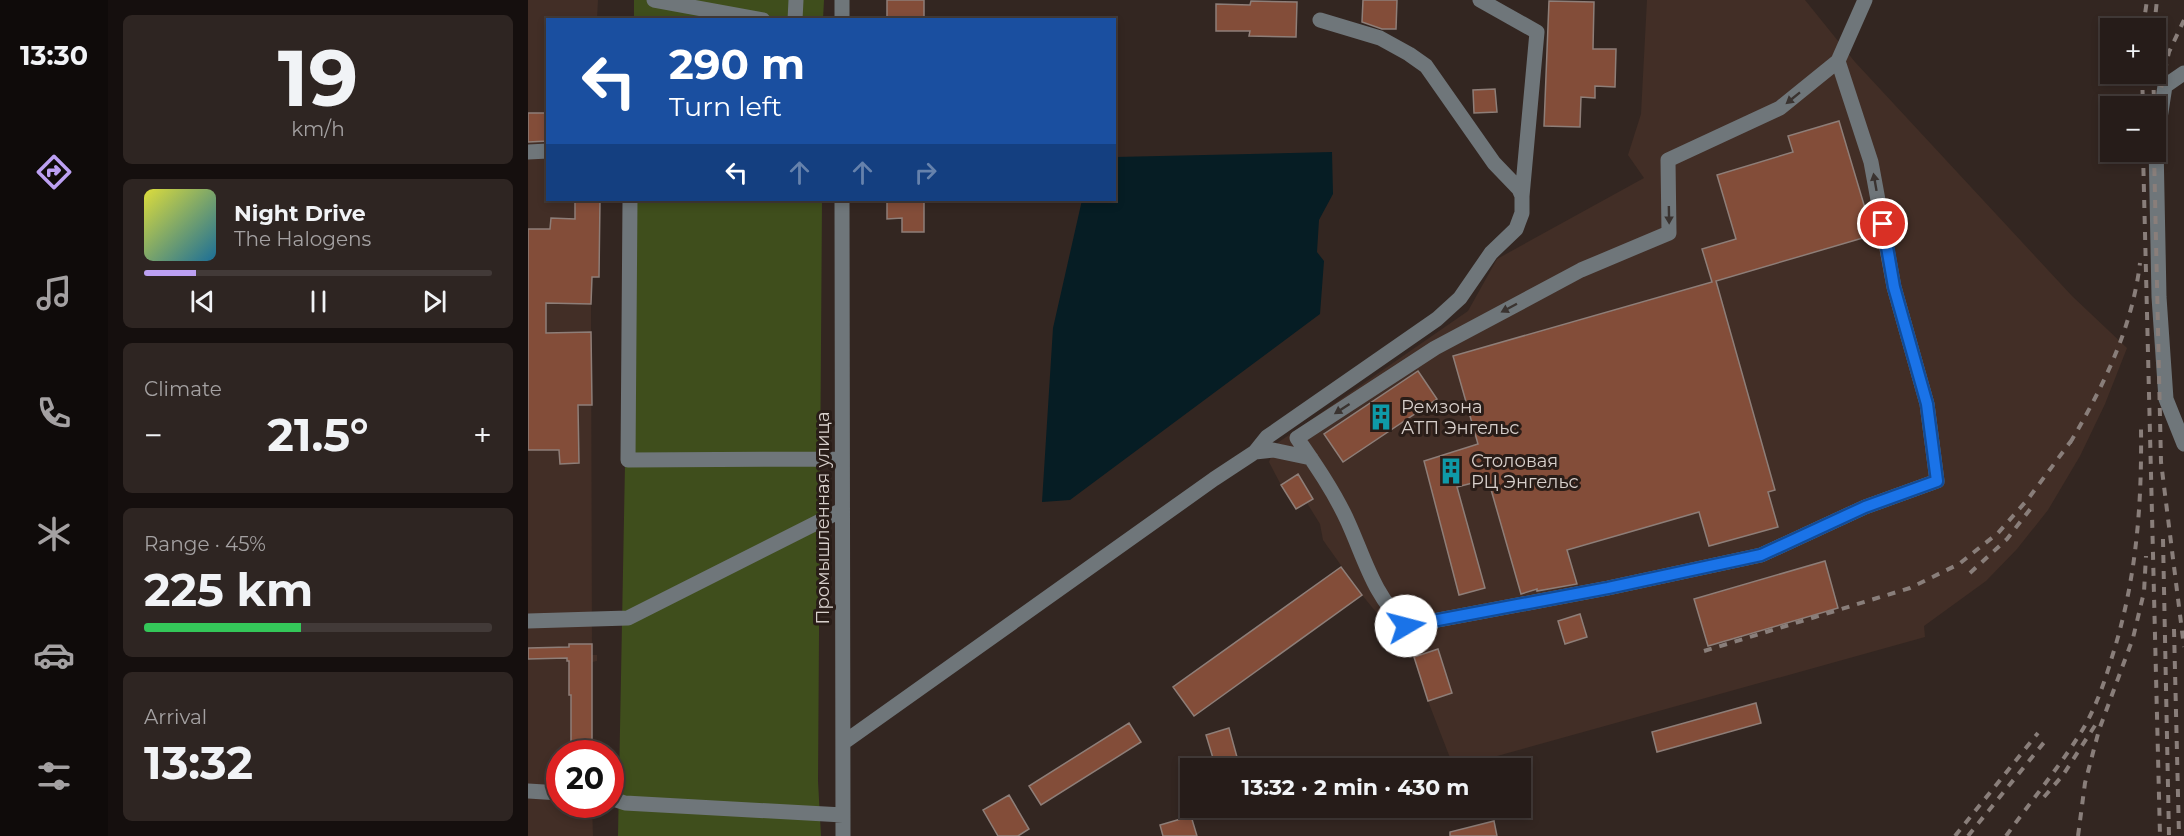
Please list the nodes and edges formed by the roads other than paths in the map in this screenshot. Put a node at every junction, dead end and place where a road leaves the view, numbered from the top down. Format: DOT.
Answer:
graph roads {
  1 [pos="654,0"];
  2 [pos="796,0"];
  3 [pos="842,0"];
  4 [pos="1480,0"];
  5 [pos="1865,0"];
  6 [pos="752,18"];
  7 [pos="795,18"];
  8 [pos="842,18"];
  9 [pos="1320,20"];
  10 [pos="1838,61"];
  11 [pos="2184,72"];
  12 [pos="546,151"];
  13 [pos="528,152"];
  14 [pos="1522,196"];
  15 [pos="630,201"];
  16 [pos="842,201"];
  17 [pos="2184,444"];
  18 [pos="1255,452"];
  19 [pos="1311,458"];
  20 [pos="842,459"];
  21 [pos="842,510"];
  22 [pos="528,621"];
  23 [pos="843,743"];
  24 [pos="528,791"];
  25 [pos="546,792"];
  26 [pos="624,802"];
  27 [pos="843,815"];
  28 [pos="843,836"];
  1 -- 6 [label="street"];
  2 -- 7 [label="street"];
  3 -- 8 [label="street"];
  4 -- 14 [label="street"];
  5 -- 10 [label="street"];
  9 -- 14 [label="street"];
  10 -- 19 [label="street, one-way"];
  19 -- 10 [label="street, one-way"];
  11 -- 17 [label="street"];
  12 -- 13 [label="street"];
  14 -- 18 [label="street"];
  15 -- 20 [label="street"];
  16 -- 20 [label="street, Промышленная улица"];
  18 -- 19 [label="street"];
  18 -- 23 [label="street"];
  20 -- 21 [label="street, Промышленная улица"];
  21 -- 22 [label="street"];
  21 -- 23 [label="street, Промышленная улица"];
  23 -- 27 [label="street, Промышленная улица"];
  24 -- 25 [label="street"];
  26 -- 27 [label="street"];
  27 -- 28 [label="street, Промышленная улица"];
}
